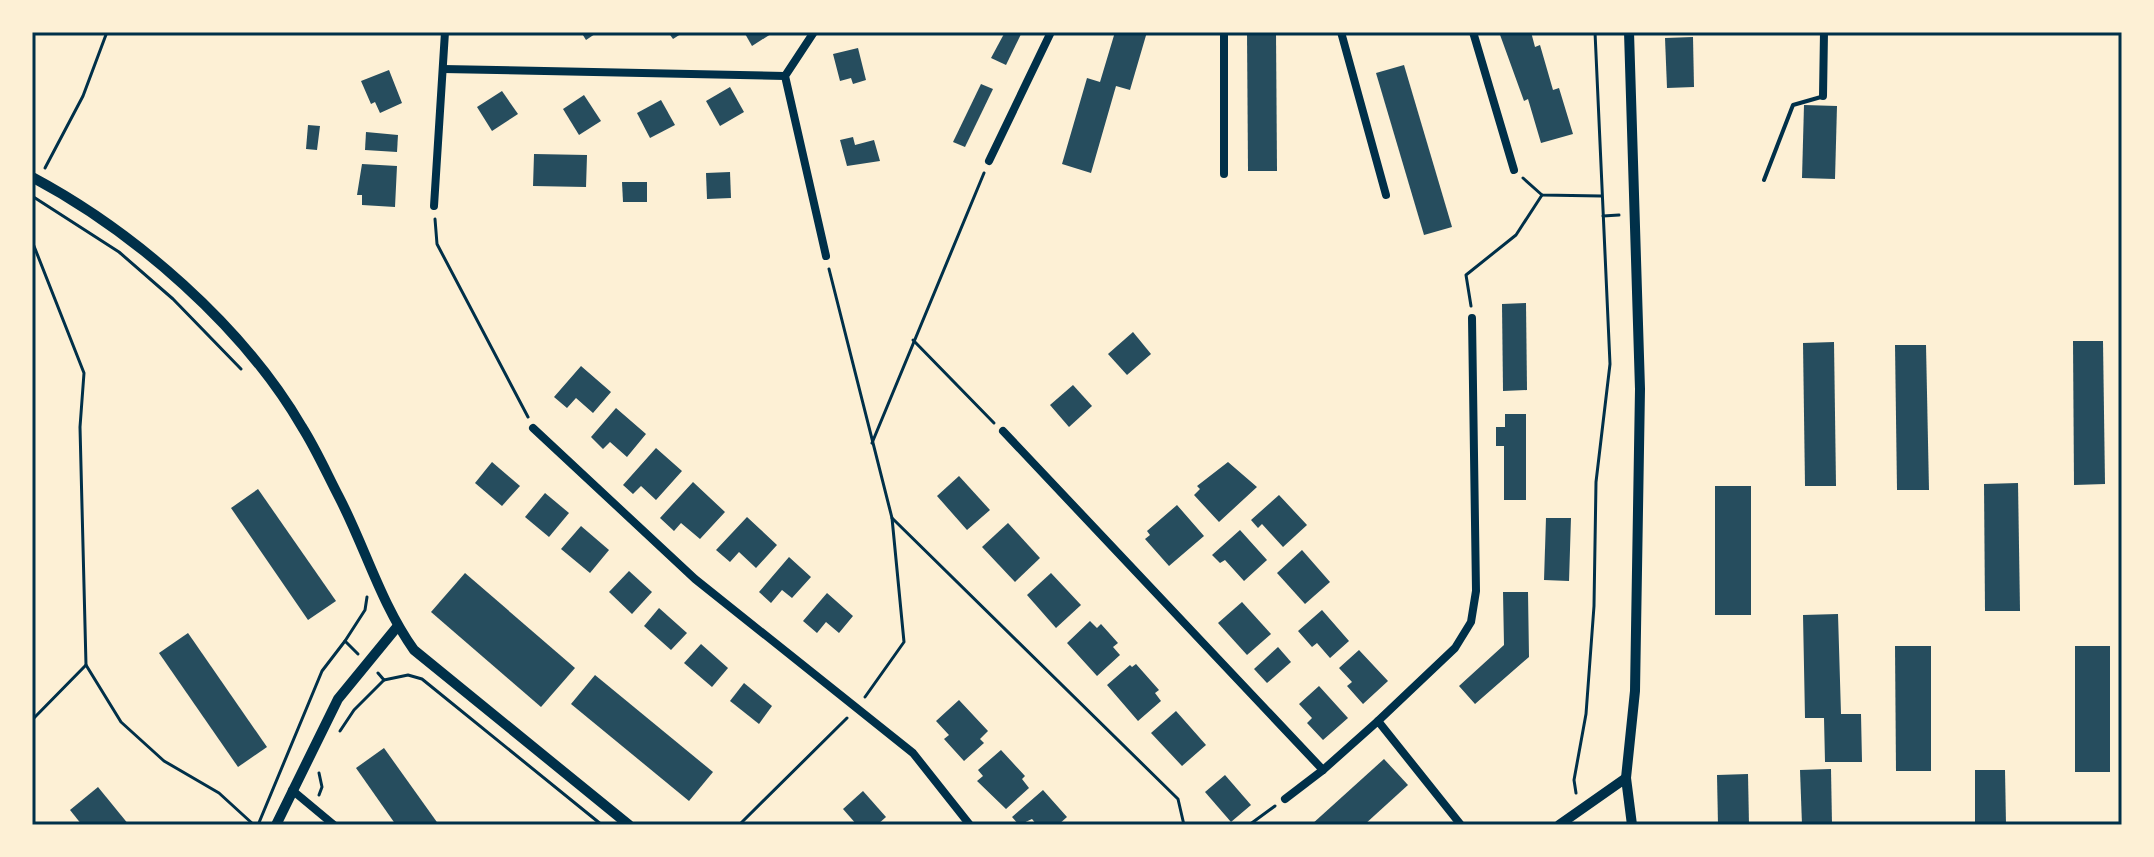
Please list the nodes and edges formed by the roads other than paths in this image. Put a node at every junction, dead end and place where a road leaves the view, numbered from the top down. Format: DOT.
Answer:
graph roads {
  1 [pos="445,32"];
  2 [pos="814,32"];
  3 [pos="1051,32"];
  4 [pos="1224,32"];
  5 [pos="1341,32"];
  6 [pos="1473,32"];
  7 [pos="1629,32"];
  8 [pos="1824,32"];
  9 [pos="443,69"];
  10 [pos="785,76"];
  11 [pos="1823,96"];
  12 [pos="989,161"];
  13 [pos="1514,170"];
  14 [pos="1224,174"];
  15 [pos="35,179"];
  16 [pos="1764,180"];
  17 [pos="1386,195"];
  18 [pos="434,206"];
  19 [pos="826,256"];
  20 [pos="1472,318"];
  21 [pos="533,428"];
  22 [pos="1003,431"];
  23 [pos="397,627"];
  24 [pos="1378,721"];
  25 [pos="1323,770"];
  26 [pos="1626,778"];
  27 [pos="292,790"];
  28 [pos="1285,799"];
  29 [pos="276,825"];
  30 [pos="334,825"];
  31 [pos="629,825"];
  32 [pos="970,825"];
  33 [pos="1461,825"];
  34 [pos="1559,825"];
  35 [pos="1632,825"];
  1 -- 9 [label="street"];
  2 -- 10 [label="street"];
  3 -- 12 [label="street"];
  4 -- 14 [label="street"];
  5 -- 17 [label="street"];
  6 -- 13 [label="street"];
  7 -- 26 [label="street"];
  8 -- 11 [label="street"];
  9 -- 10 [label="street"];
  9 -- 18 [label="street"];
  10 -- 19 [label="street"];
  11 -- 16 [label="lane"];
  15 -- 23 [label="street"];
  20 -- 24 [label="street"];
  21 -- 32 [label="street"];
  22 -- 25 [label="street"];
  23 -- 27 [label="street"];
  23 -- 31 [label="street"];
  24 -- 25 [label="street"];
  24 -- 33 [label="street"];
  25 -- 28 [label="street"];
  26 -- 34 [label="street"];
  26 -- 35 [label="street"];
  27 -- 29 [label="street"];
  27 -- 30 [label="street"];
}
